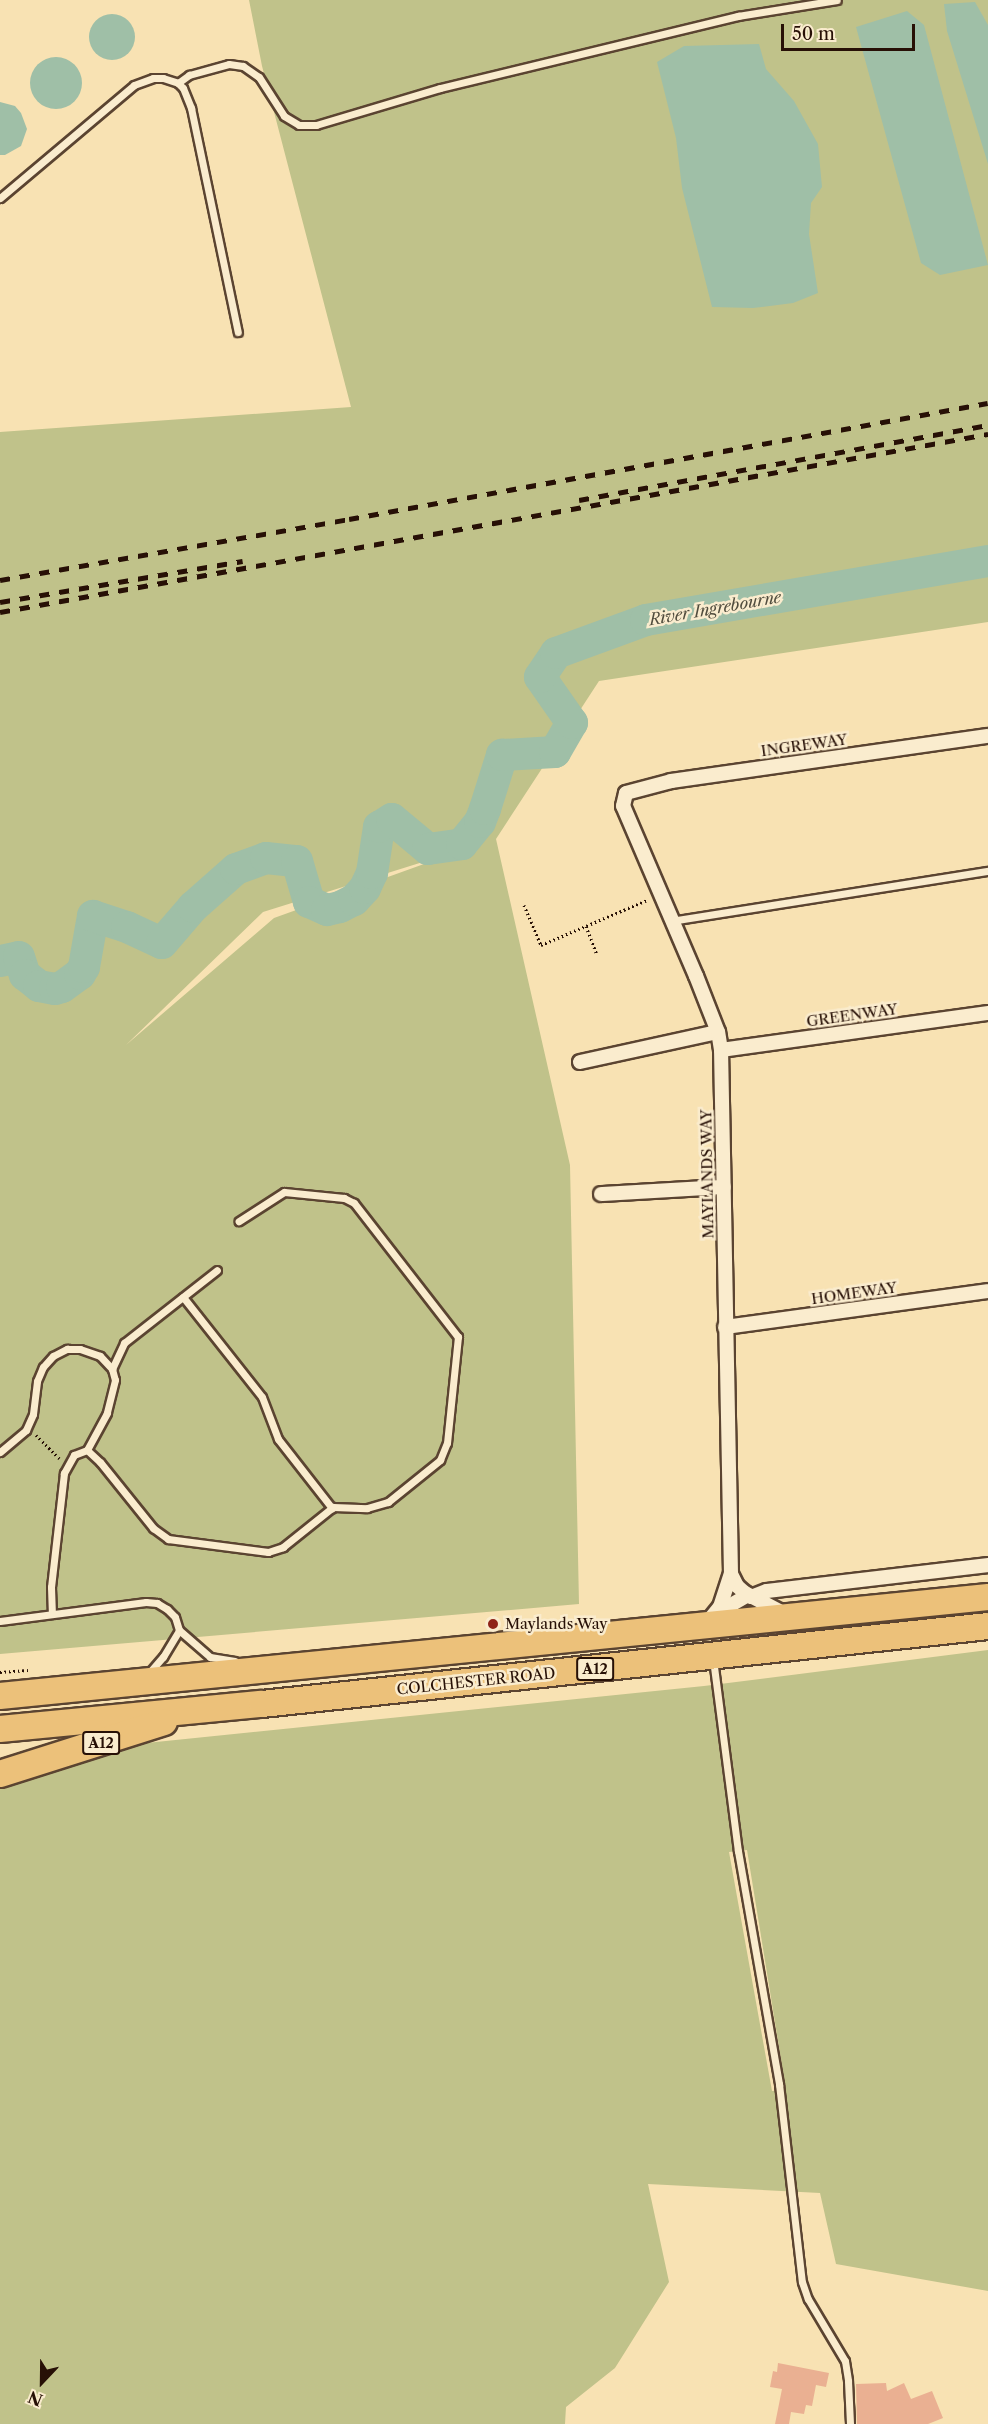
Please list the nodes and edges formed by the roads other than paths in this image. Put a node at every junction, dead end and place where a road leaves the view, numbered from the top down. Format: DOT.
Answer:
graph roads {
  1 [pos="837,0"];
  2 [pos="178,83"];
  3 [pos="0,198"];
  4 [pos="238,332"];
  5 [pos="988,736"];
  6 [pos="626,793"];
  7 [pos="988,871"];
  8 [pos="671,921"];
  9 [pos="988,1013"];
  10 [pos="718,1032"];
  11 [pos="721,1050"];
  12 [pos="580,1062"];
  13 [pos="724,1187"];
  14 [pos="601,1194"];
  15 [pos="239,1221"];
  16 [pos="217,1270"];
  17 [pos="988,1291"];
  18 [pos="183,1297"];
  19 [pos="724,1327"];
  20 [pos="111,1369"];
  21 [pos="87,1450"];
  22 [pos="0,1452"];
  23 [pos="332,1508"];
  24 [pos="988,1565"];
  25 [pos="730,1574"];
  26 [pos="750,1596"];
  27 [pos="988,1597"];
  28 [pos="52,1614"];
  29 [pos="795,1618"];
  30 [pos="0,1621"];
  31 [pos="709,1621"];
  32 [pos="988,1626"];
  33 [pos="179,1630"];
  34 [pos="713,1656"];
  35 [pos="293,1657"];
  36 [pos="242,1660"];
  37 [pos="360,1660"];
  38 [pos="140,1683"];
  39 [pos="0,1696"];
  40 [pos="201,1708"];
  41 [pos="0,1729"];
  42 [pos="0,1774"];
  43 [pos="850,2424"];
  1 -- 2 [label="lane"];
  2 -- 3 [label="lane"];
  2 -- 4 [label="lane"];
  5 -- 6 [label="street, INGREWAY"];
  6 -- 8 [label="street, MAYLANDS WAY"];
  7 -- 8 [label="lane"];
  8 -- 10 [label="street, MAYLANDS WAY"];
  9 -- 11 [label="street, GREENWAY"];
  10 -- 11 [label="street, MAYLANDS WAY"];
  10 -- 12 [label="street"];
  11 -- 13 [label="street, MAYLANDS WAY"];
  13 -- 14 [label="street"];
  13 -- 19 [label="street, MAYLANDS WAY"];
  15 -- 23 [label="lane"];
  16 -- 18 [label="lane"];
  17 -- 19 [label="street, HOMEWAY"];
  18 -- 20 [label="lane"];
  18 -- 23 [label="lane"];
  19 -- 25 [label="street, MAYLANDS WAY"];
  20 -- 21 [label="lane"];
  20 -- 22 [label="lane"];
  21 -- 23 [label="lane"];
  21 -- 28 [label="lane"];
  24 -- 26 [label="street, COLCHESTER ROAD"];
  25 -- 26 [label="street"];
  25 -- 31 [label="street, MAYLANDS WAY"];
  26 -- 29 [label="street"];
  26 -- 31 [label="street, COLCHESTER ROAD"];
  27 -- 29 [label="highway, COLCHESTER ROAD / A12"];
  28 -- 30 [label="lane"];
  28 -- 33 [label="lane"];
  29 -- 31 [label="highway, COLCHESTER ROAD / A12"];
  31 -- 37 [label="highway, COLCHESTER ROAD / A12"];
  32 -- 34 [label="highway, COLCHESTER ROAD / A12"];
  33 -- 36 [label="lane"];
  33 -- 38 [label="lane"];
  34 -- 40 [label="highway, COLCHESTER ROAD / A12"];
  34 -- 43 [label="lane"];
  35 -- 37 [label="lane"];
  37 -- 38 [label="highway, COLCHESTER ROAD / A12"];
  38 -- 39 [label="highway, COLCHESTER ROAD / A12"];
  40 -- 41 [label="highway, COLCHESTER ROAD / A12"];
  40 -- 42 [label="highway, A12"];
}
